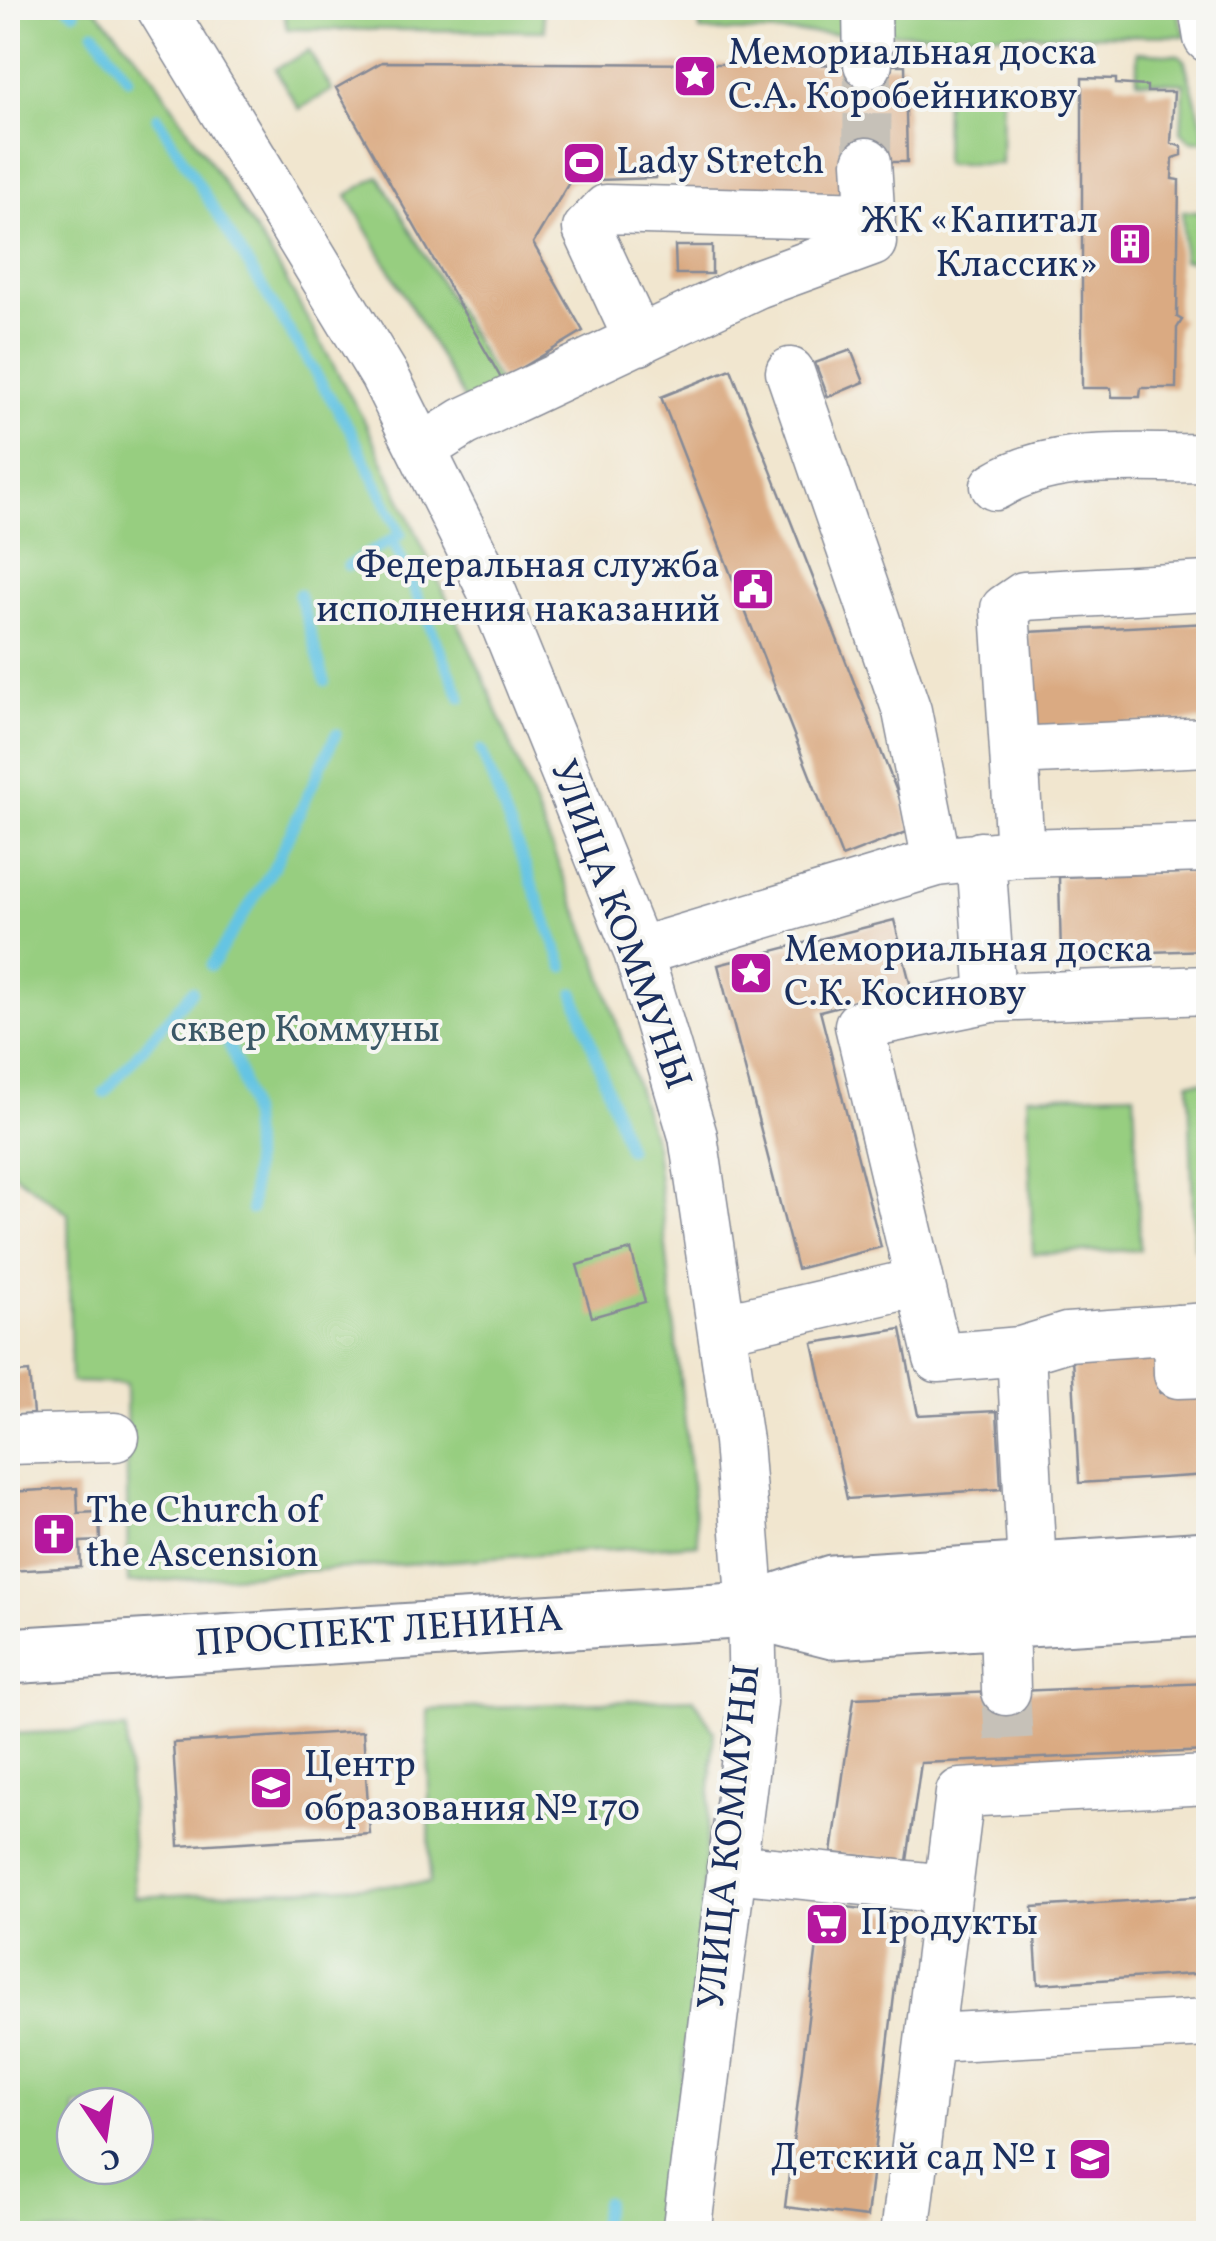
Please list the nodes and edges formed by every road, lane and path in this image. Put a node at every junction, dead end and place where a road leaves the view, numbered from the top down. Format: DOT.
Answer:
graph roads {
  1 [pos="161,8"];
  2 [pos="867,8"];
  3 [pos="1203,8"];
  4 [pos="1208,38"];
  5 [pos="868,64"];
  6 [pos="867,162"];
  7 [pos="870,216"];
  8 [pos="639,341"];
  9 [pos="790,372"];
  10 [pos="423,448"];
  11 [pos="1208,458"];
  12 [pos="995,486"];
  13 [pos="1208,586"];
  14 [pos="1208,742"];
  15 [pos="1014,751"];
  16 [pos="1208,848"];
  17 [pos="979,857"];
  18 [pos="638,952"];
  19 [pos="1208,990"];
  20 [pos="991,998"];
  21 [pos="920,1282"];
  22 [pos="724,1327"];
  23 [pos="1193,1328"];
  24 [pos="1022,1351"];
  25 [pos="1208,1372"];
  26 [pos="115,1437"];
  27 [pos="8,1440"];
  28 [pos="1208,1559"];
  29 [pos="1032,1570"];
  30 [pos="1208,1608"];
  31 [pos="751,1610"];
  32 [pos="1004,1620"];
  33 [pos="8,1656"];
  34 [pos="1006,1691"];
  35 [pos="1208,1780"];
  36 [pos="731,1868"];
  37 [pos="948,1889"];
  38 [pos="1208,2023"];
  39 [pos="933,2038"];
  40 [pos="686,2234"];
  41 [pos="906,2234"];
  1 -- 10 [label="street, УЛИЦА КОММУНЫ"];
  2 -- 5 [label="street"];
  3 -- 4 [label="street"];
  6 -- 7 [label="street"];
  7 -- 8 [label="street"];
  7 -- 8 [label="street"];
  8 -- 10 [label="street"];
  9 -- 17 [label="street"];
  10 -- 18 [label="street, УЛИЦА КОММУНЫ"];
  11 -- 12 [label="street"];
  13 -- 15 [label="street"];
  14 -- 15 [label="street"];
  15 -- 17 [label="street"];
  16 -- 17 [label="street"];
  17 -- 18 [label="street"];
  17 -- 20 [label="street"];
  18 -- 22 [label="street, УЛИЦА КОММУНЫ"];
  19 -- 20 [label="street"];
  20 -- 21 [label="street"];
  21 -- 22 [label="street"];
  21 -- 24 [label="street"];
  22 -- 31 [label="street, УЛИЦА КОММУНЫ"];
  23 -- 24 [label="street"];
  23 -- 25 [label="street"];
  24 -- 29 [label="street"];
  26 -- 27 [label="street"];
  28 -- 29 [label="main road, ПРОСПЕКТ ЛЕНИНА"];
  29 -- 31 [label="main road, ПРОСПЕКТ ЛЕНИНА"];
  30 -- 32 [label="main road, ПРОСПЕКТ ЛЕНИНА"];
  31 -- 32 [label="main road, ПРОСПЕКТ ЛЕНИНА"];
  31 -- 33 [label="main road, ПРОСПЕКТ ЛЕНИНА"];
  31 -- 36 [label="street, УЛИЦА КОММУНЫ"];
  32 -- 34 [label="street"];
  35 -- 37 [label="street"];
  36 -- 37 [label="street"];
  36 -- 40 [label="street, УЛИЦА КОММУНЫ"];
  37 -- 39 [label="street"];
  38 -- 39 [label="street"];
  39 -- 41 [label="street"];
}
